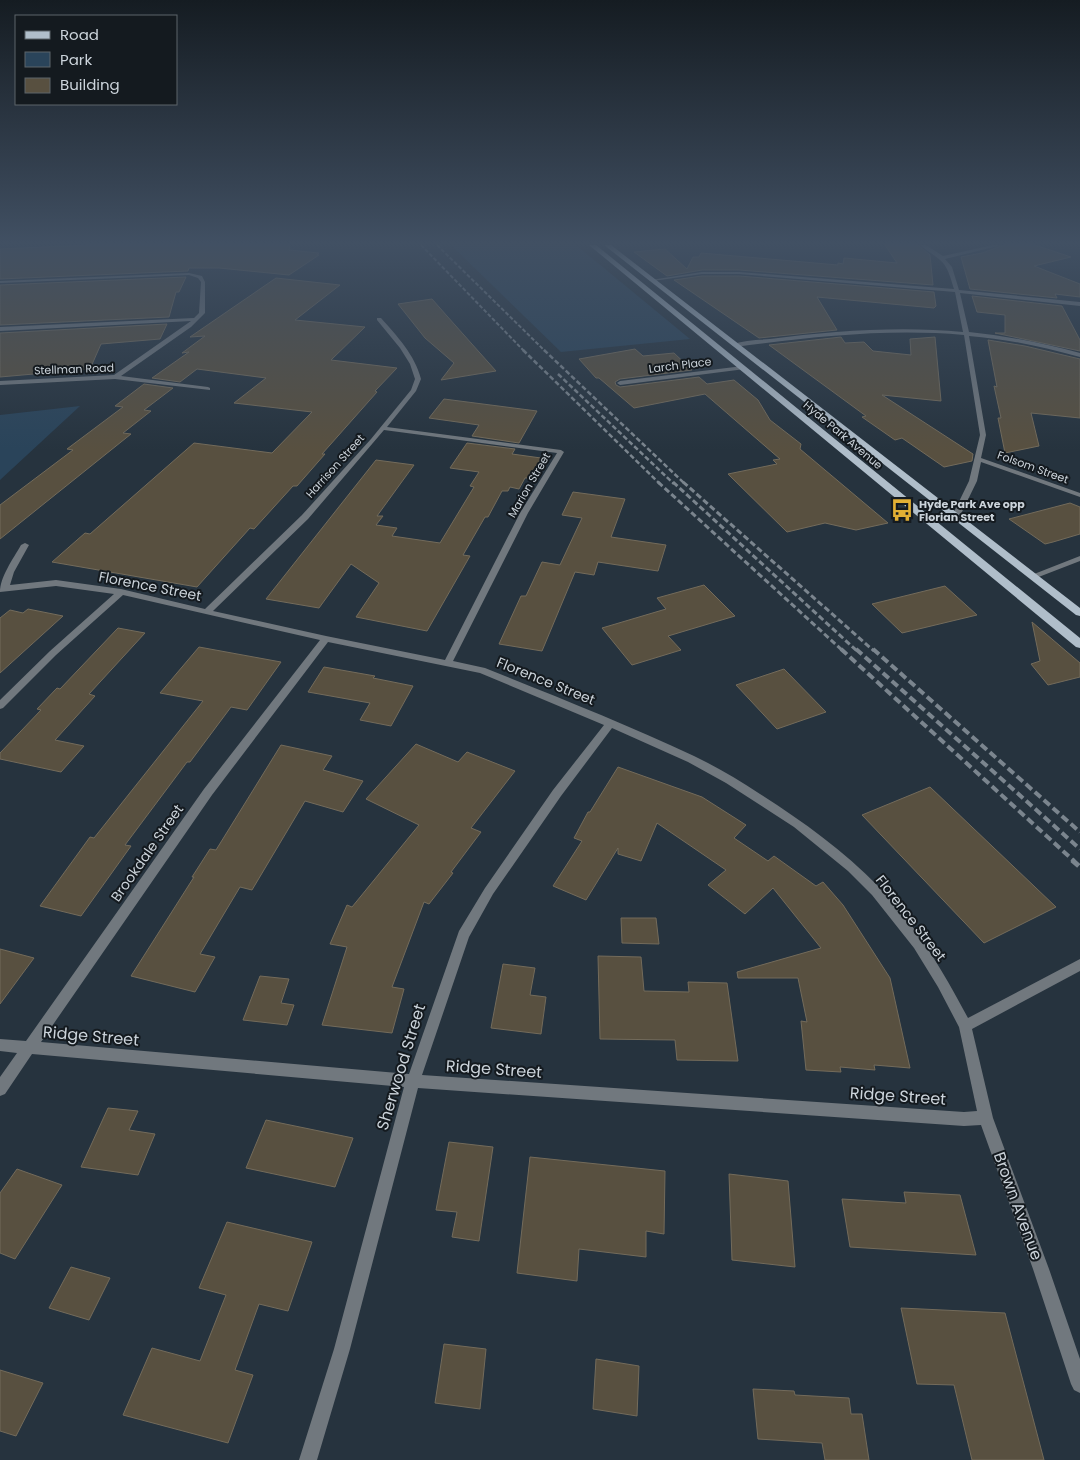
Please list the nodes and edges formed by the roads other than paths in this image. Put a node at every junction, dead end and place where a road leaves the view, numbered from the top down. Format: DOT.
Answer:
graph roads {
  1 [pos="202,313"];
  2 [pos="676,313"];
  3 [pos="694,313"];
  4 [pos="962,313"];
  5 [pos="197,319"];
  6 [pos="379,319"];
  7 [pos="0,329"];
  8 [pos="966,334"];
  9 [pos="735,346"];
  10 [pos="719,348"];
  11 [pos="1080,355"];
  12 [pos="762,366"];
  13 [pos="743,368"];
  14 [pos="115,377"];
  15 [pos="0,383"];
  16 [pos="620,383"];
  17 [pos="208,389"];
  18 [pos="382,428"];
  19 [pos="882,459"];
  20 [pos="978,459"];
  21 [pos="858,464"];
  22 [pos="1080,496"];
  23 [pos="956,516"];
  24 [pos="25,545"];
  25 [pos="1080,558"];
  26 [pos="1033,576"];
  27 [pos="3,588"];
  28 [pos="121,592"];
  29 [pos="208,611"];
  30 [pos="1080,613"];
  31 [pos="326,639"];
  32 [pos="1080,644"];
  33 [pos="448,663"];
  34 [pos="0,706"];
  35 [pos="610,724"];
  36 [pos="1080,966"];
  37 [pos="966,1026"];
  38 [pos="0,1045"];
  39 [pos="27,1048"];
  40 [pos="413,1081"];
  41 [pos="0,1089"];
  42 [pos="986,1118"];
  43 [pos="1077,1365"];
  44 [pos="1080,1384"];
  45 [pos="308,1460"];
  1 -- 5 [label="street"];
  2 -- 10 [label="main road, Hyde Park Avenue"];
  3 -- 9 [label="main road, Hyde Park Avenue"];
  4 -- 8 [label="street"];
  5 -- 7 [label="street"];
  5 -- 14 [label="street"];
  6 -- 18 [label="street, Harrison Street"];
  8 -- 9 [label="street"];
  8 -- 11 [label="street"];
  8 -- 20 [label="street"];
  9 -- 10 [label="main road"];
  9 -- 12 [label="main road, Hyde Park Avenue"];
  10 -- 13 [label="main road, Hyde Park Avenue"];
  12 -- 13 [label="main road"];
  12 -- 19 [label="main road, Hyde Park Avenue"];
  13 -- 16 [label="street, Larch Place"];
  13 -- 21 [label="main road, Hyde Park Avenue"];
  14 -- 15 [label="street, Stellman Road"];
  14 -- 17 [label="street, Stellman Road"];
  18 -- 29 [label="street, Harrison Street"];
  18 -- 33 [label="street, Marion Street"];
  19 -- 21 [label="main road"];
  19 -- 23 [label="main road, Hyde Park Avenue"];
  20 -- 22 [label="street, Folsom Street"];
  20 -- 23 [label="street"];
  21 -- 32 [label="main road, Hyde Park Avenue"];
  23 -- 26 [label="main road, Hyde Park Avenue"];
  24 -- 27 [label="street"];
  25 -- 26 [label="street"];
  26 -- 30 [label="main road, Hyde Park Avenue"];
  27 -- 28 [label="street, Florence Street"];
  28 -- 29 [label="street, Florence Street"];
  28 -- 34 [label="street"];
  29 -- 31 [label="street, Florence Street"];
  31 -- 33 [label="street, Florence Street"];
  31 -- 39 [label="street, Brookdale Street"];
  33 -- 35 [label="street, Florence Street"];
  35 -- 37 [label="street, Florence Street"];
  35 -- 40 [label="street, Sherwood Street"];
  36 -- 37 [label="street"];
  37 -- 42 [label="street, Brown Avenue"];
  38 -- 39 [label="street, Ridge Street"];
  39 -- 40 [label="street, Ridge Street"];
  39 -- 41 [label="street, Brookdale Street"];
  40 -- 42 [label="street, Ridge Street"];
  40 -- 45 [label="street, Sherwood Street"];
  42 -- 43 [label="street, Brown Avenue"];
  43 -- 44 [label="street, Brown Avenue"];
}
